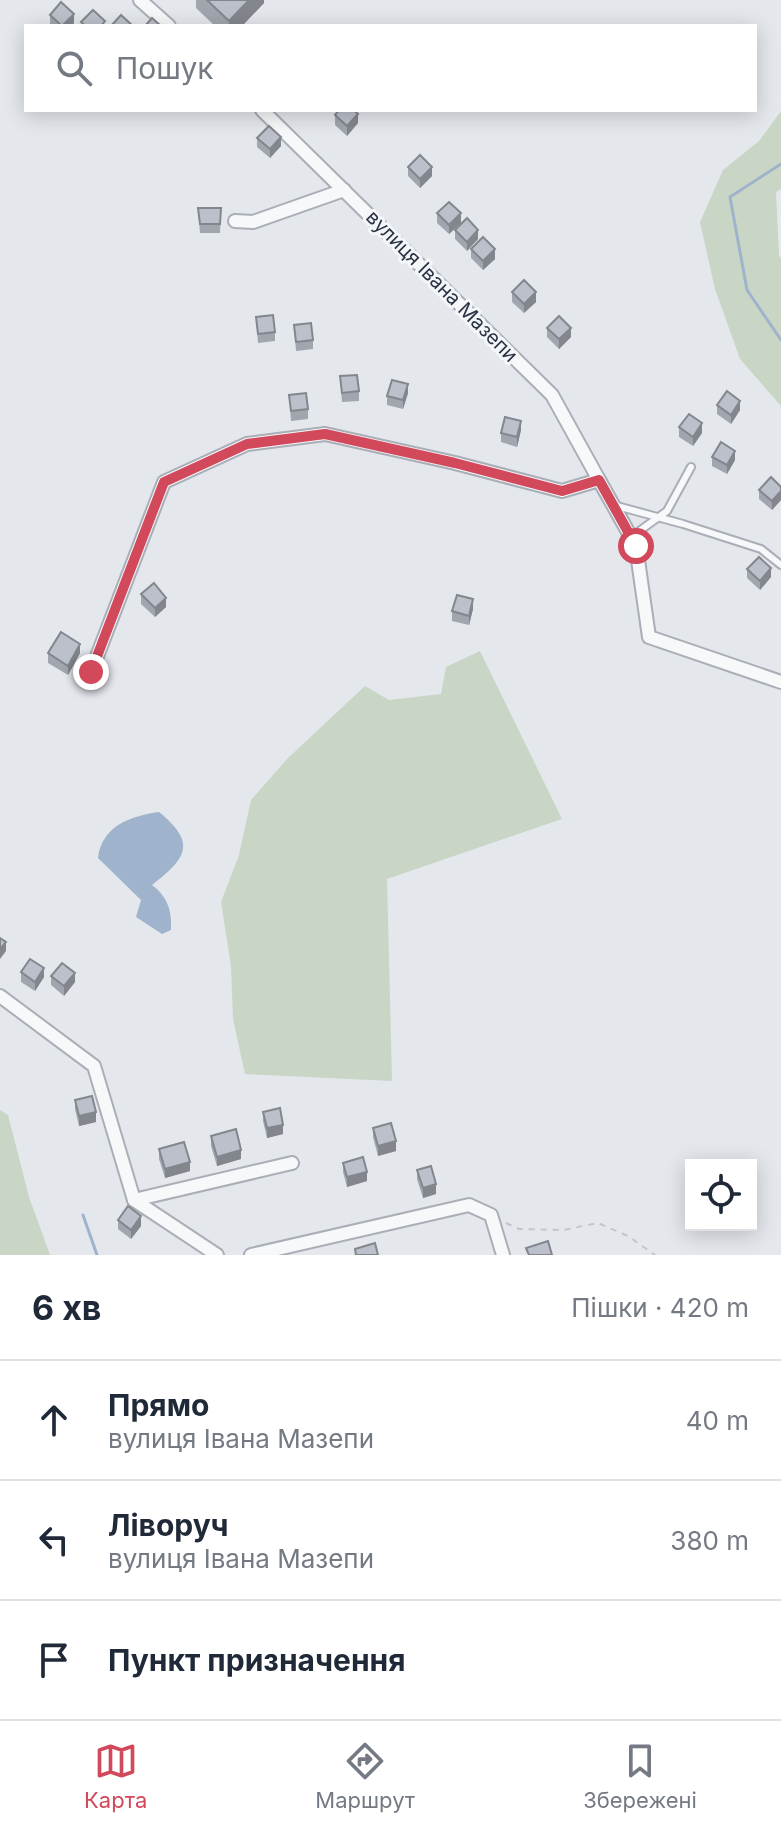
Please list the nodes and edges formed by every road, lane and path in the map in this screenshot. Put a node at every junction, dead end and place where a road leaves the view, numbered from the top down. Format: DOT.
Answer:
graph roads {
  1 [pos="140,0"];
  2 [pos="167,24"];
  3 [pos="264,112"];
  4 [pos="344,190"];
  5 [pos="235,221"];
  6 [pos="691,467"];
  7 [pos="599,480"];
  8 [pos="613,506"];
  9 [pos="658,517"];
  10 [pos="631,537"];
  11 [pos="781,565"];
  12 [pos="91,672"];
  13 [pos="781,682"];
  14 [pos="0,996"];
  15 [pos="292,1163"];
  16 [pos="134,1200"];
  17 [pos="491,1215"];
  18 [pos="217,1255"];
  19 [pos="251,1255"];
  20 [pos="503,1255"];
  21 [pos="655,1255"];
  1 -- 2 [label="street"];
  3 -- 4 [label="street, вулиця Івана Мазепи"];
  4 -- 5 [label="street"];
  4 -- 7 [label="street, вулиця Івана Мазепи"];
  6 -- 9 [label="lane"];
  7 -- 8 [label="street, вулиця Івана Мазепи"];
  7 -- 12 [label="street"];
  8 -- 9 [label="lane"];
  8 -- 10 [label="street, вулиця Івана Мазепи"];
  9 -- 10 [label="lane"];
  9 -- 11 [label="lane"];
  10 -- 13 [label="street, вулиця Івана Мазепи"];
  14 -- 16 [label="street"];
  15 -- 16 [label="street"];
  16 -- 18 [label="street"];
  17 -- 19 [label="street"];
  17 -- 20 [label="street"];
  17 -- 21 [label="path"];
}
